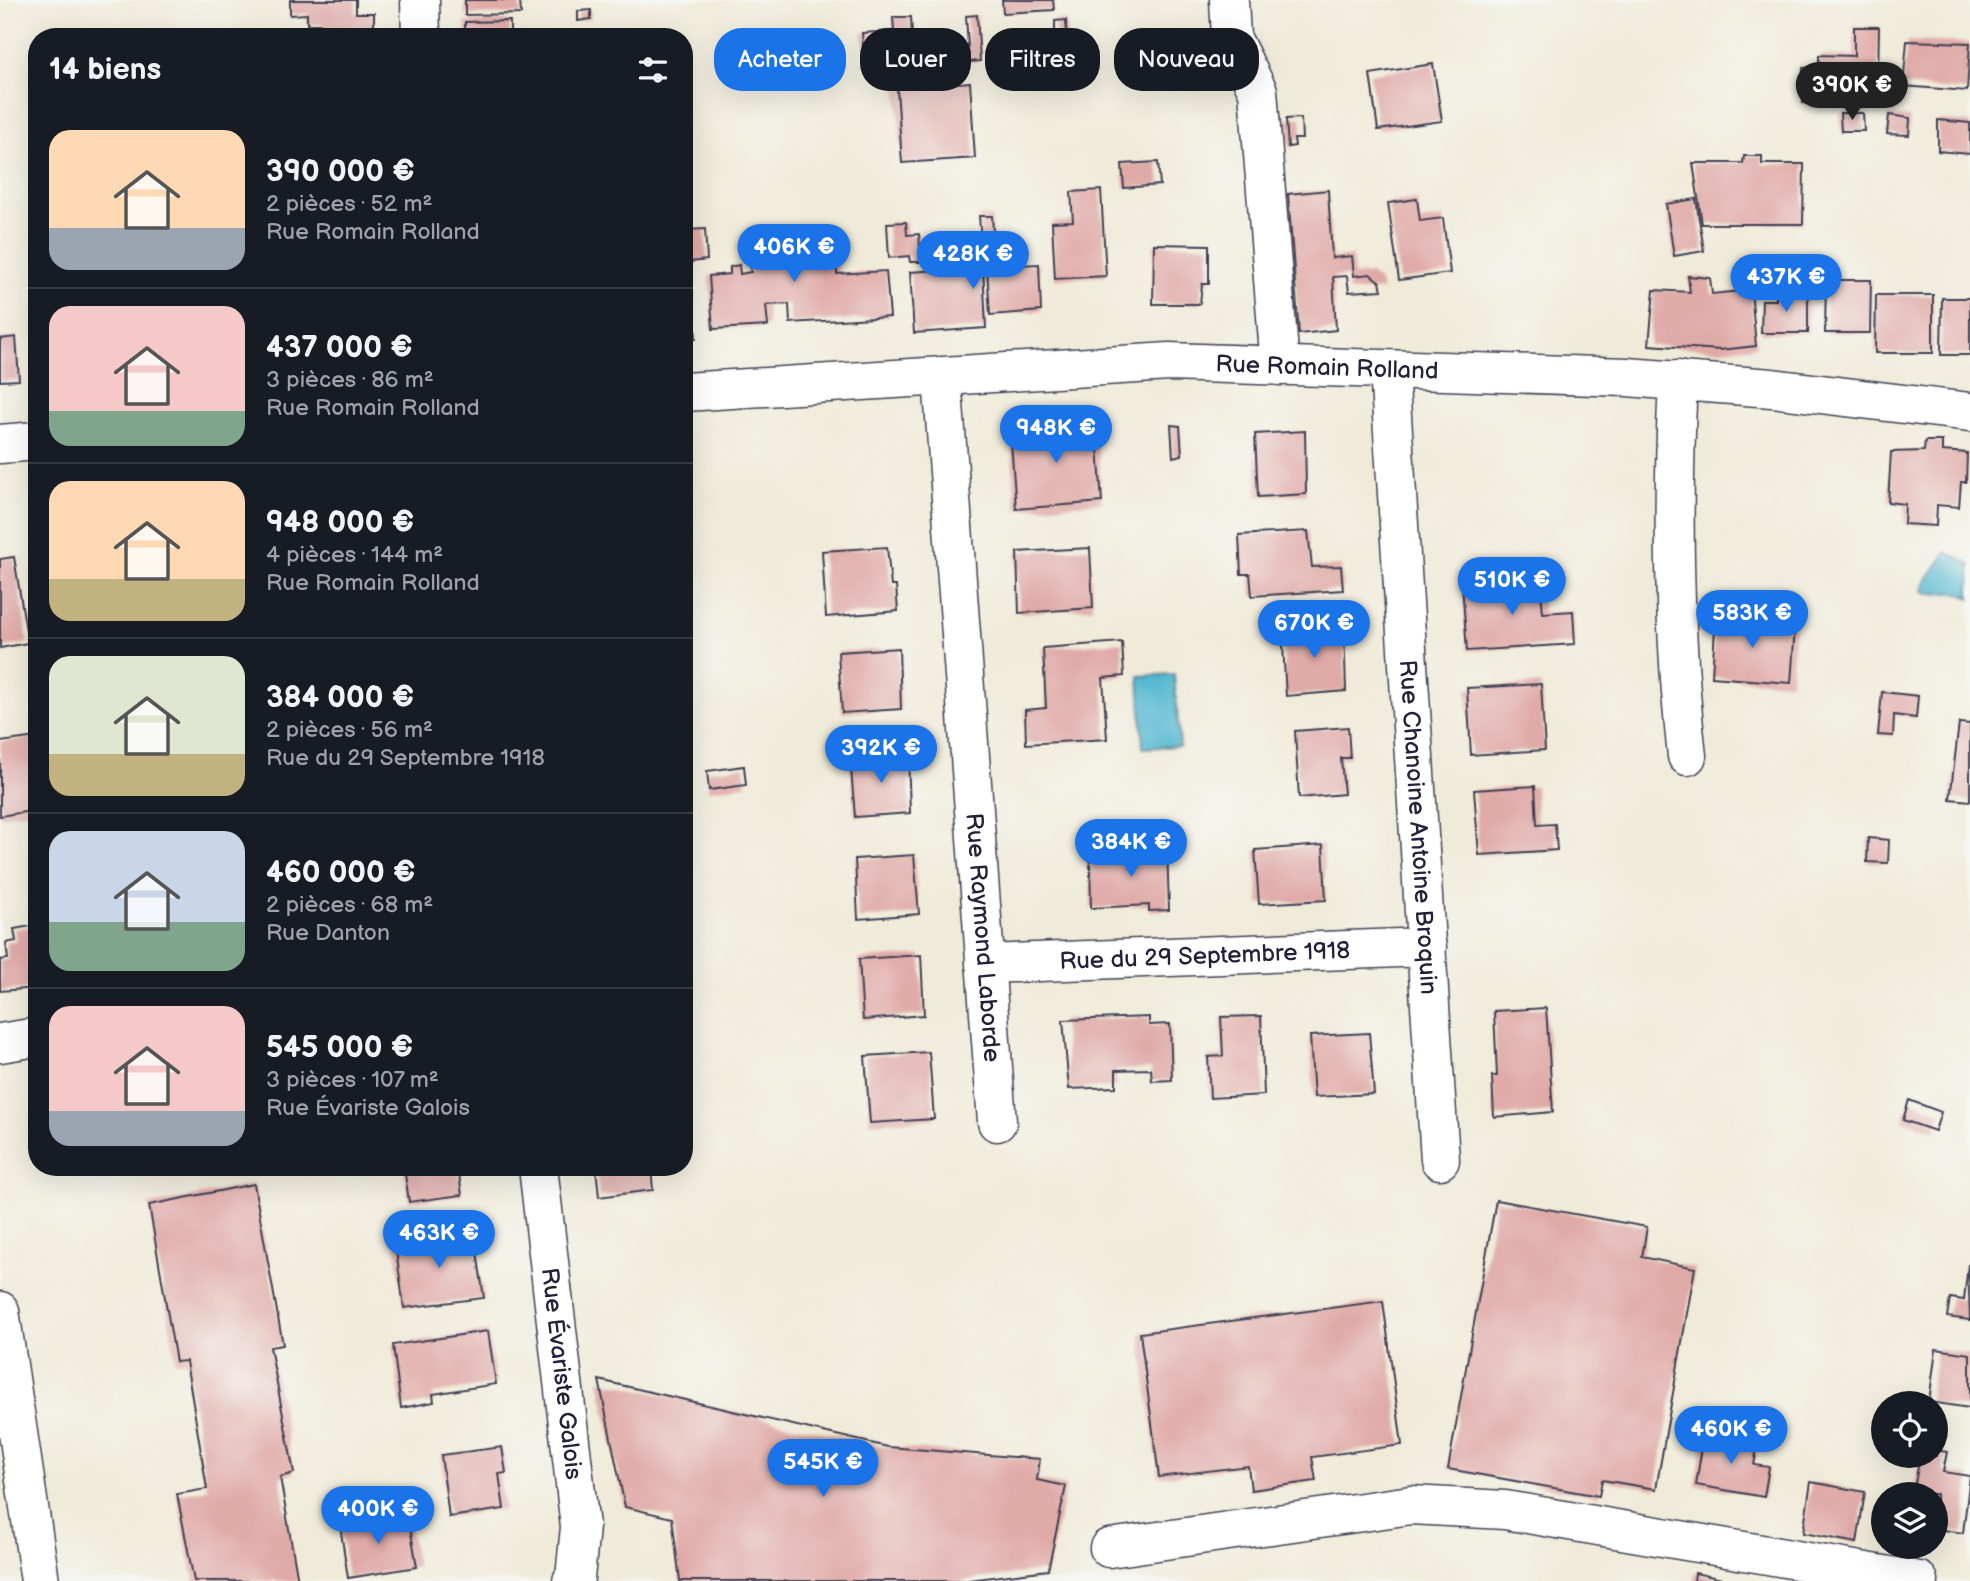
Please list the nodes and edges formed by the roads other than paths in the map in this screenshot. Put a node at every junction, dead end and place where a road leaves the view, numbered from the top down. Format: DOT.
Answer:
graph roads {
  1 [pos="420,0"];
  2 [pos="1229,0"];
  3 [pos="421,28"];
  4 [pos="1280,366"];
  5 [pos="1389,370"];
  6 [pos="942,377"];
  7 [pos="1678,380"];
  8 [pos="693,391"];
  9 [pos="1970,412"];
  10 [pos="28,442"];
  11 [pos="0,444"];
  12 [pos="1687,756"];
  13 [pos="1427,947"];
  14 [pos="985,964"];
  15 [pos="28,1038"];
  16 [pos="0,1043"];
  17 [pos="997,1122"];
  18 [pos="1440,1160"];
  19 [pos="539,1176"];
  20 [pos="0,1311"];
  21 [pos="1108,1548"];
  22 [pos="40,1581"];
  23 [pos="572,1581"];
  24 [pos="1919,1581"];
  1 -- 3 [label="street"];
  2 -- 4 [label="street"];
  4 -- 5 [label="street, Rue Romain Rolland"];
  4 -- 6 [label="street, Rue Romain Rolland"];
  5 -- 7 [label="street, Rue Romain Rolland"];
  5 -- 13 [label="street, Rue Chanoine Antoine Broquin"];
  6 -- 8 [label="street, Rue Romain Rolland"];
  6 -- 14 [label="street, Rue Raymond Laborde"];
  7 -- 9 [label="street, Rue Romain Rolland"];
  7 -- 12 [label="street"];
  10 -- 11 [label="street"];
  13 -- 14 [label="street, Rue du 29 Septembre 1918"];
  13 -- 18 [label="street, Rue Chanoine Antoine Broquin"];
  14 -- 17 [label="street, Rue Raymond Laborde"];
  15 -- 16 [label="street"];
  19 -- 23 [label="street, Rue Évariste Galois"];
  20 -- 22 [label="street"];
  21 -- 24 [label="street"];
}
